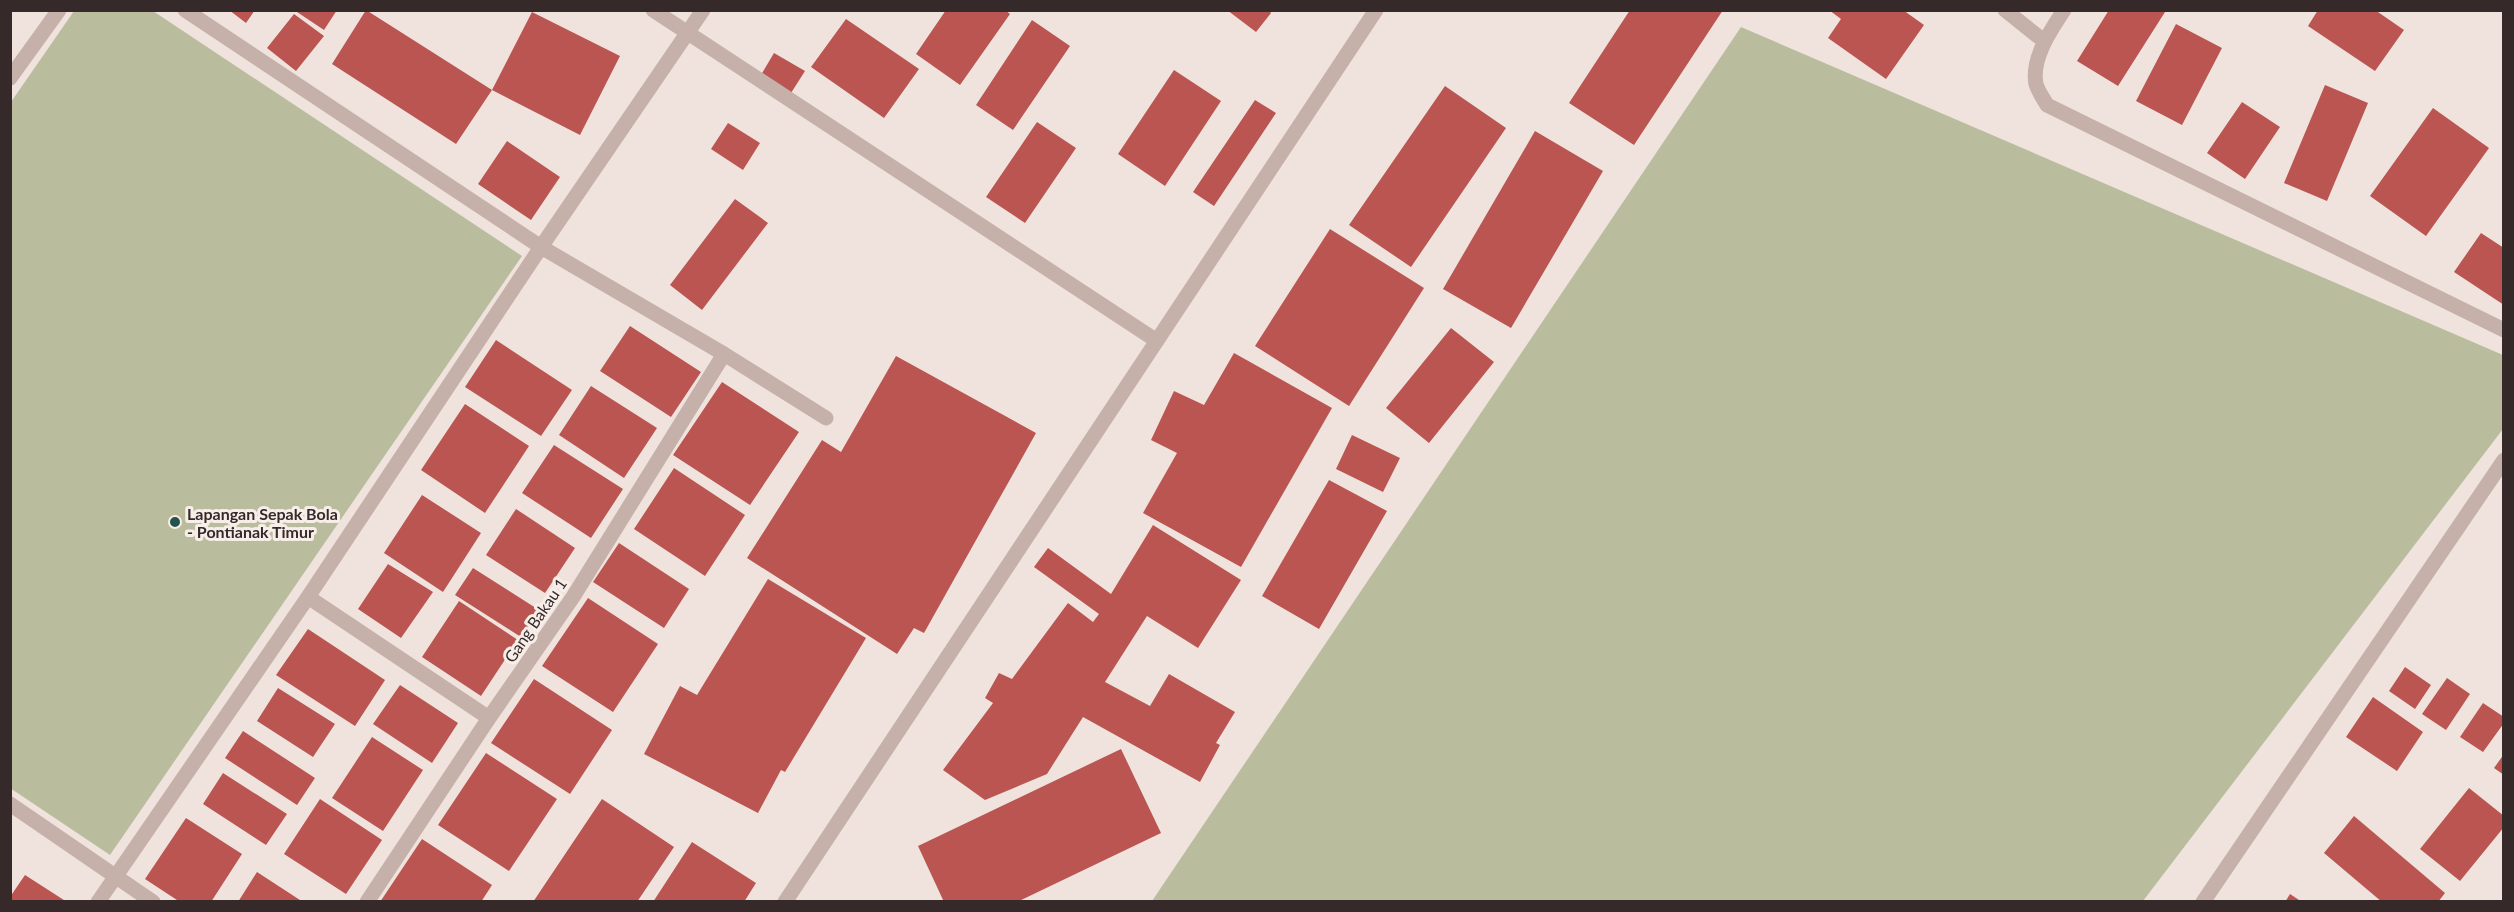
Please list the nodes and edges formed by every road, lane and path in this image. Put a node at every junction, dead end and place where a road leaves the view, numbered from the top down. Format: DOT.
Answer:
graph roads {
  1 [pos="59,10"];
  2 [pos="185,10"];
  3 [pos="653,10"];
  4 [pos="703,10"];
  5 [pos="1376,10"];
  6 [pos="2005,10"];
  7 [pos="2064,10"];
  8 [pos="687,34"];
  9 [pos="2044,41"];
  10 [pos="10,78"];
  11 [pos="541,246"];
  12 [pos="2504,330"];
  13 [pos="1157,341"];
  14 [pos="724,354"];
  15 [pos="826,418"];
  16 [pos="2504,460"];
  17 [pos="308,597"];
  18 [pos="489,718"];
  19 [pos="10,804"];
  20 [pos="116,874"];
  21 [pos="98,902"];
  22 [pos="153,902"];
  23 [pos="367,902"];
  24 [pos="785,902"];
  25 [pos="2203,902"];
  1 -- 10 [label="street"];
  2 -- 11 [label="street"];
  3 -- 8 [label="street"];
  4 -- 8 [label="street"];
  5 -- 13 [label="street"];
  6 -- 9 [label="street"];
  7 -- 9 [label="street"];
  8 -- 11 [label="street"];
  8 -- 13 [label="street"];
  9 -- 12 [label="street"];
  11 -- 14 [label="street"];
  11 -- 17 [label="street"];
  13 -- 24 [label="street"];
  14 -- 15 [label="street"];
  14 -- 18 [label="street, Gang Bakau 1"];
  16 -- 25 [label="street"];
  17 -- 18 [label="street"];
  17 -- 20 [label="street"];
  18 -- 23 [label="street, Gang Bakau 1"];
  19 -- 20 [label="street"];
  20 -- 21 [label="street"];
  20 -- 22 [label="street"];
}
